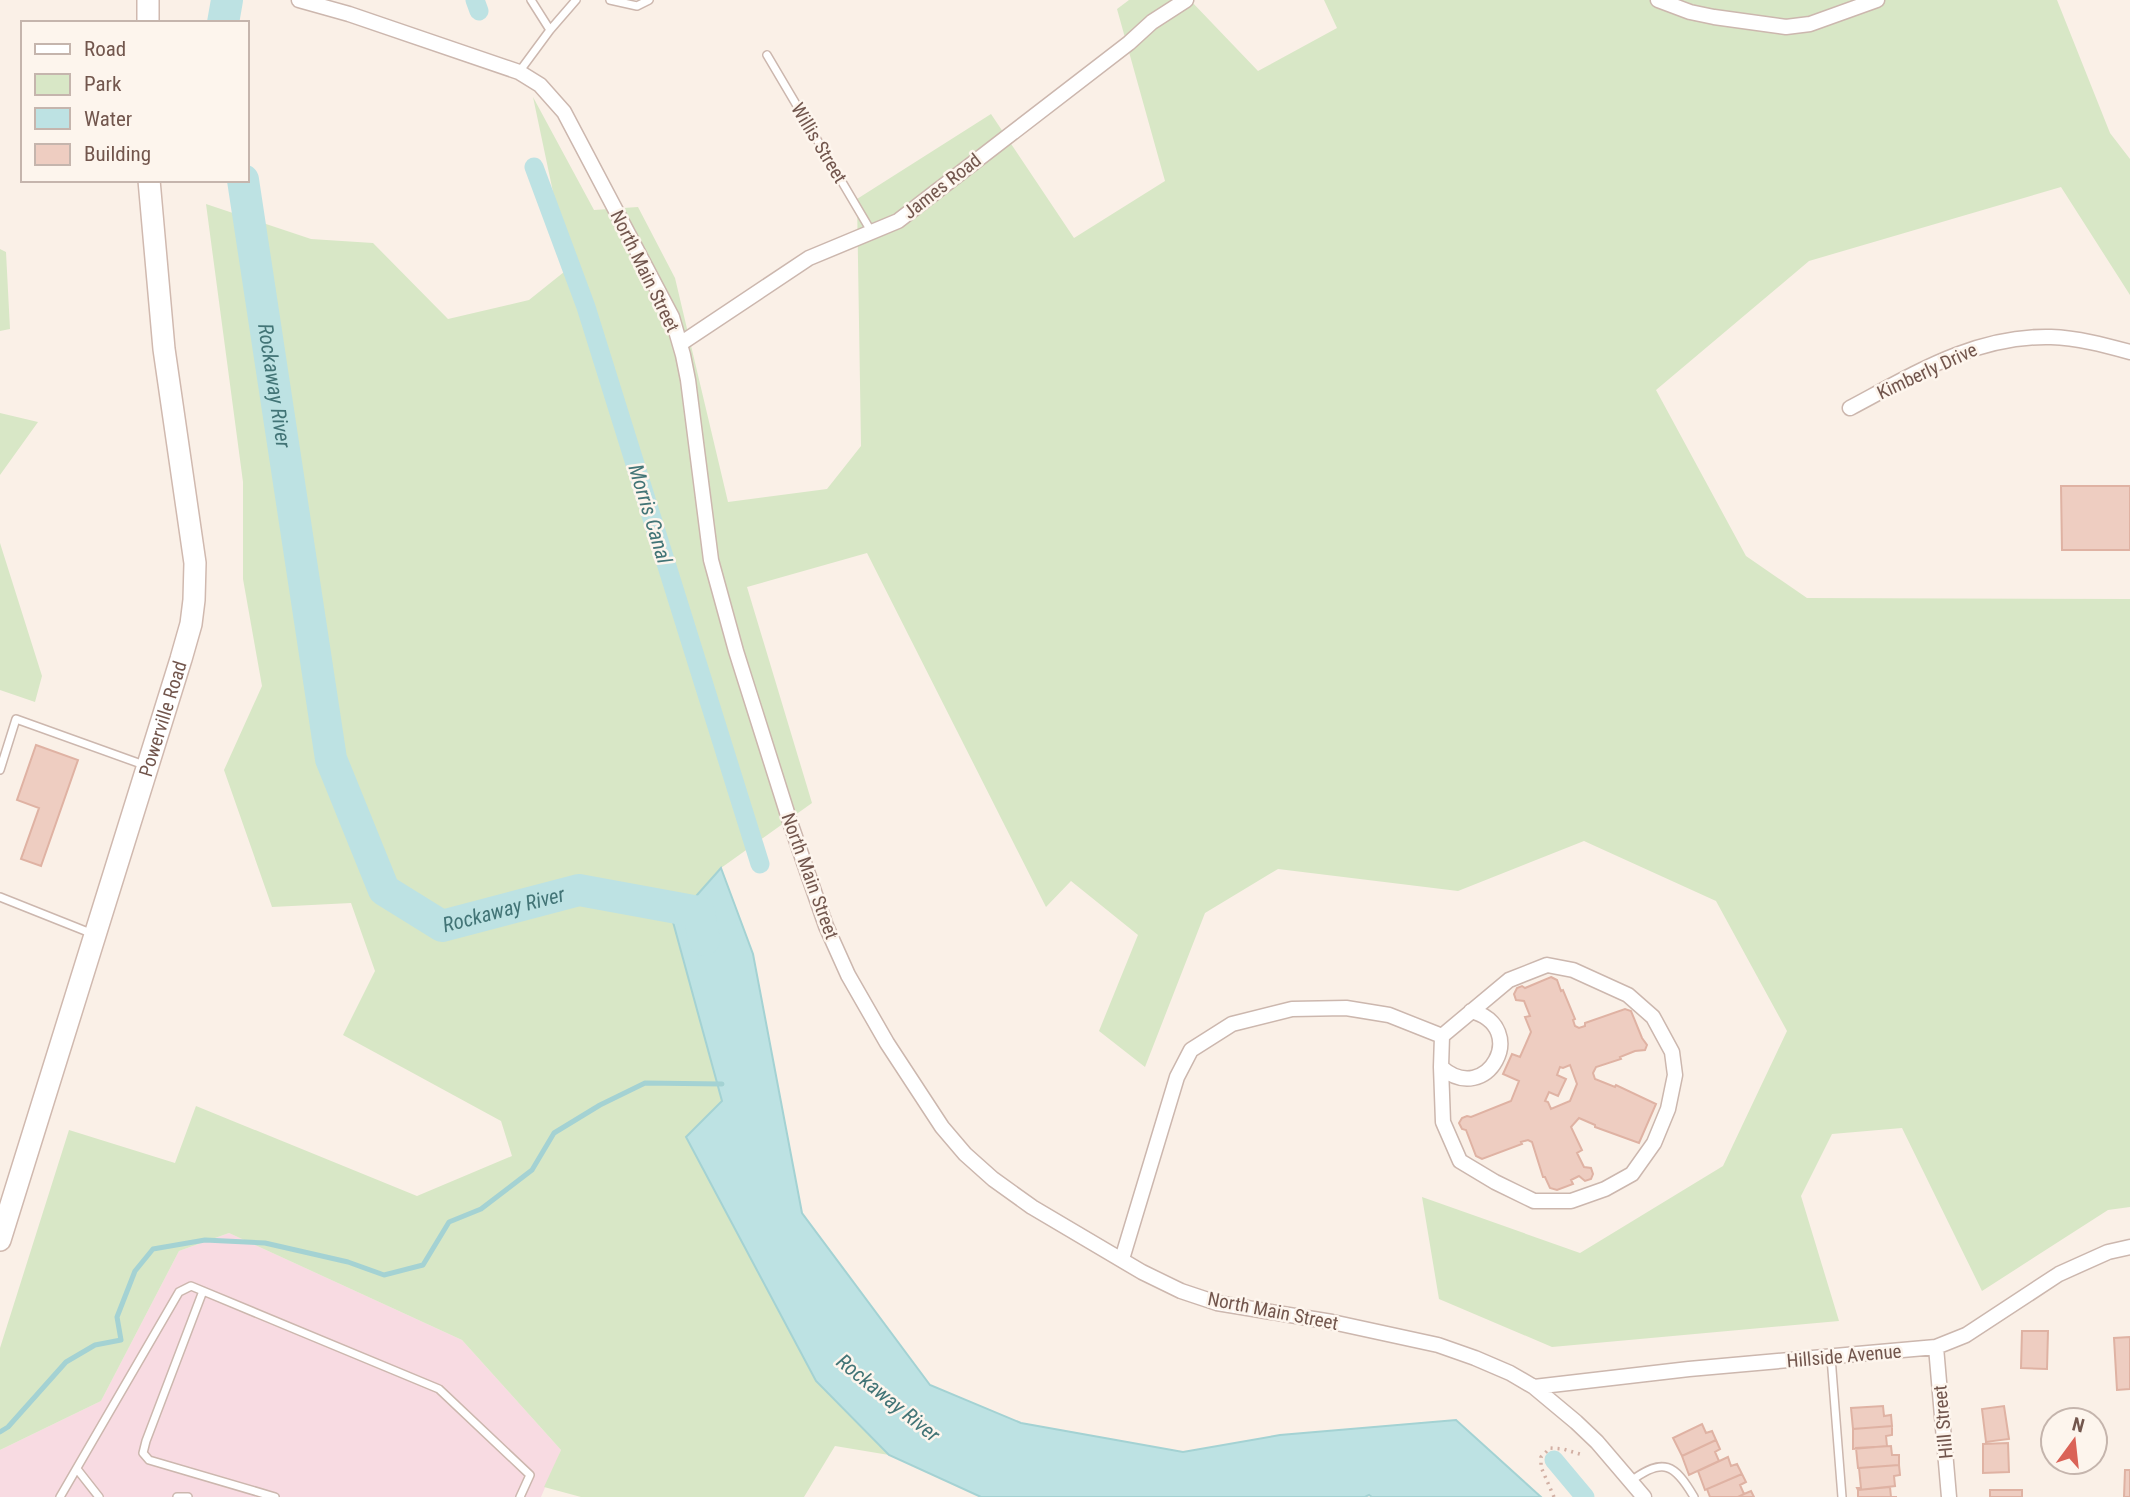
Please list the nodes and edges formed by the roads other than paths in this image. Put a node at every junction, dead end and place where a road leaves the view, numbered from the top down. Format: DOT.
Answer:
graph roads {
  1 [pos="148,0"];
  2 [pos="299,0"];
  3 [pos="531,0"];
  4 [pos="576,0"];
  5 [pos="610,0"];
  6 [pos="649,0"];
  7 [pos="1186,0"];
  8 [pos="1658,0"];
  9 [pos="1877,0"];
  10 [pos="148,21"];
  11 [pos="550,30"];
  12 [pos="767,55"];
  13 [pos="519,72"];
  14 [pos="149,182"];
  15 [pos="872,232"];
  16 [pos="680,344"];
  17 [pos="2130,352"];
  18 [pos="1850,408"];
  19 [pos="148,767"];
  20 [pos="0,770"];
  21 [pos="0,897"];
  22 [pos="96,936"];
  23 [pos="1471,1011"];
  24 [pos="1442,1036"];
  25 [pos="1441,1067"];
  26 [pos="0,1240"];
  27 [pos="2130,1247"];
  28 [pos="1122,1259"];
  29 [pos="203,1291"];
  30 [pos="1936,1347"];
  31 [pos="1831,1357"];
  32 [pos="1534,1387"];
  33 [pos="77,1469"];
  34 [pos="1631,1482"];
  35 [pos="60,1497"];
  36 [pos="99,1497"];
  37 [pos="177,1497"];
  38 [pos="188,1497"];
  39 [pos="275,1497"];
  40 [pos="520,1497"];
  41 [pos="1644,1497"];
  42 [pos="1694,1497"];
  43 [pos="1842,1497"];
  44 [pos="1950,1497"];
  1 -- 10 [label="main road"];
  2 -- 13 [label="street, North Main Street"];
  3 -- 11 [label="lane"];
  4 -- 11 [label="lane"];
  5 -- 6 [label="lane"];
  7 -- 15 [label="street, James Road"];
  8 -- 9 [label="street"];
  11 -- 13 [label="lane"];
  12 -- 15 [label="lane, Willis Street"];
  13 -- 16 [label="street, North Main Street"];
  14 -- 19 [label="main road, Powerville Road"];
  15 -- 16 [label="street, James Road"];
  16 -- 28 [label="street, North Main Street"];
  17 -- 18 [label="street, Kimberly Drive"];
  19 -- 20 [label="lane"];
  19 -- 22 [label="main road, Powerville Road"];
  21 -- 22 [label="lane"];
  22 -- 26 [label="main road, Powerville Road"];
  23 -- 24 [label="street"];
  23 -- 25 [label="street"];
  23 -- 25 [label="street"];
  24 -- 25 [label="street"];
  24 -- 28 [label="street"];
  27 -- 30 [label="street, Hillside Avenue"];
  28 -- 32 [label="street, North Main Street"];
  29 -- 33 [label="lane"];
  29 -- 39 [label="lane"];
  29 -- 40 [label="lane"];
  30 -- 31 [label="street, Hillside Avenue"];
  30 -- 44 [label="street, Hill Street"];
  31 -- 32 [label="street, Hillside Avenue"];
  31 -- 43 [label="lane"];
  32 -- 34 [label="street, North Main Street"];
  33 -- 35 [label="lane"];
  33 -- 36 [label="lane"];
  34 -- 41 [label="street, North Main Street"];
  34 -- 42 [label="lane"];
  37 -- 38 [label="lane"];
}
